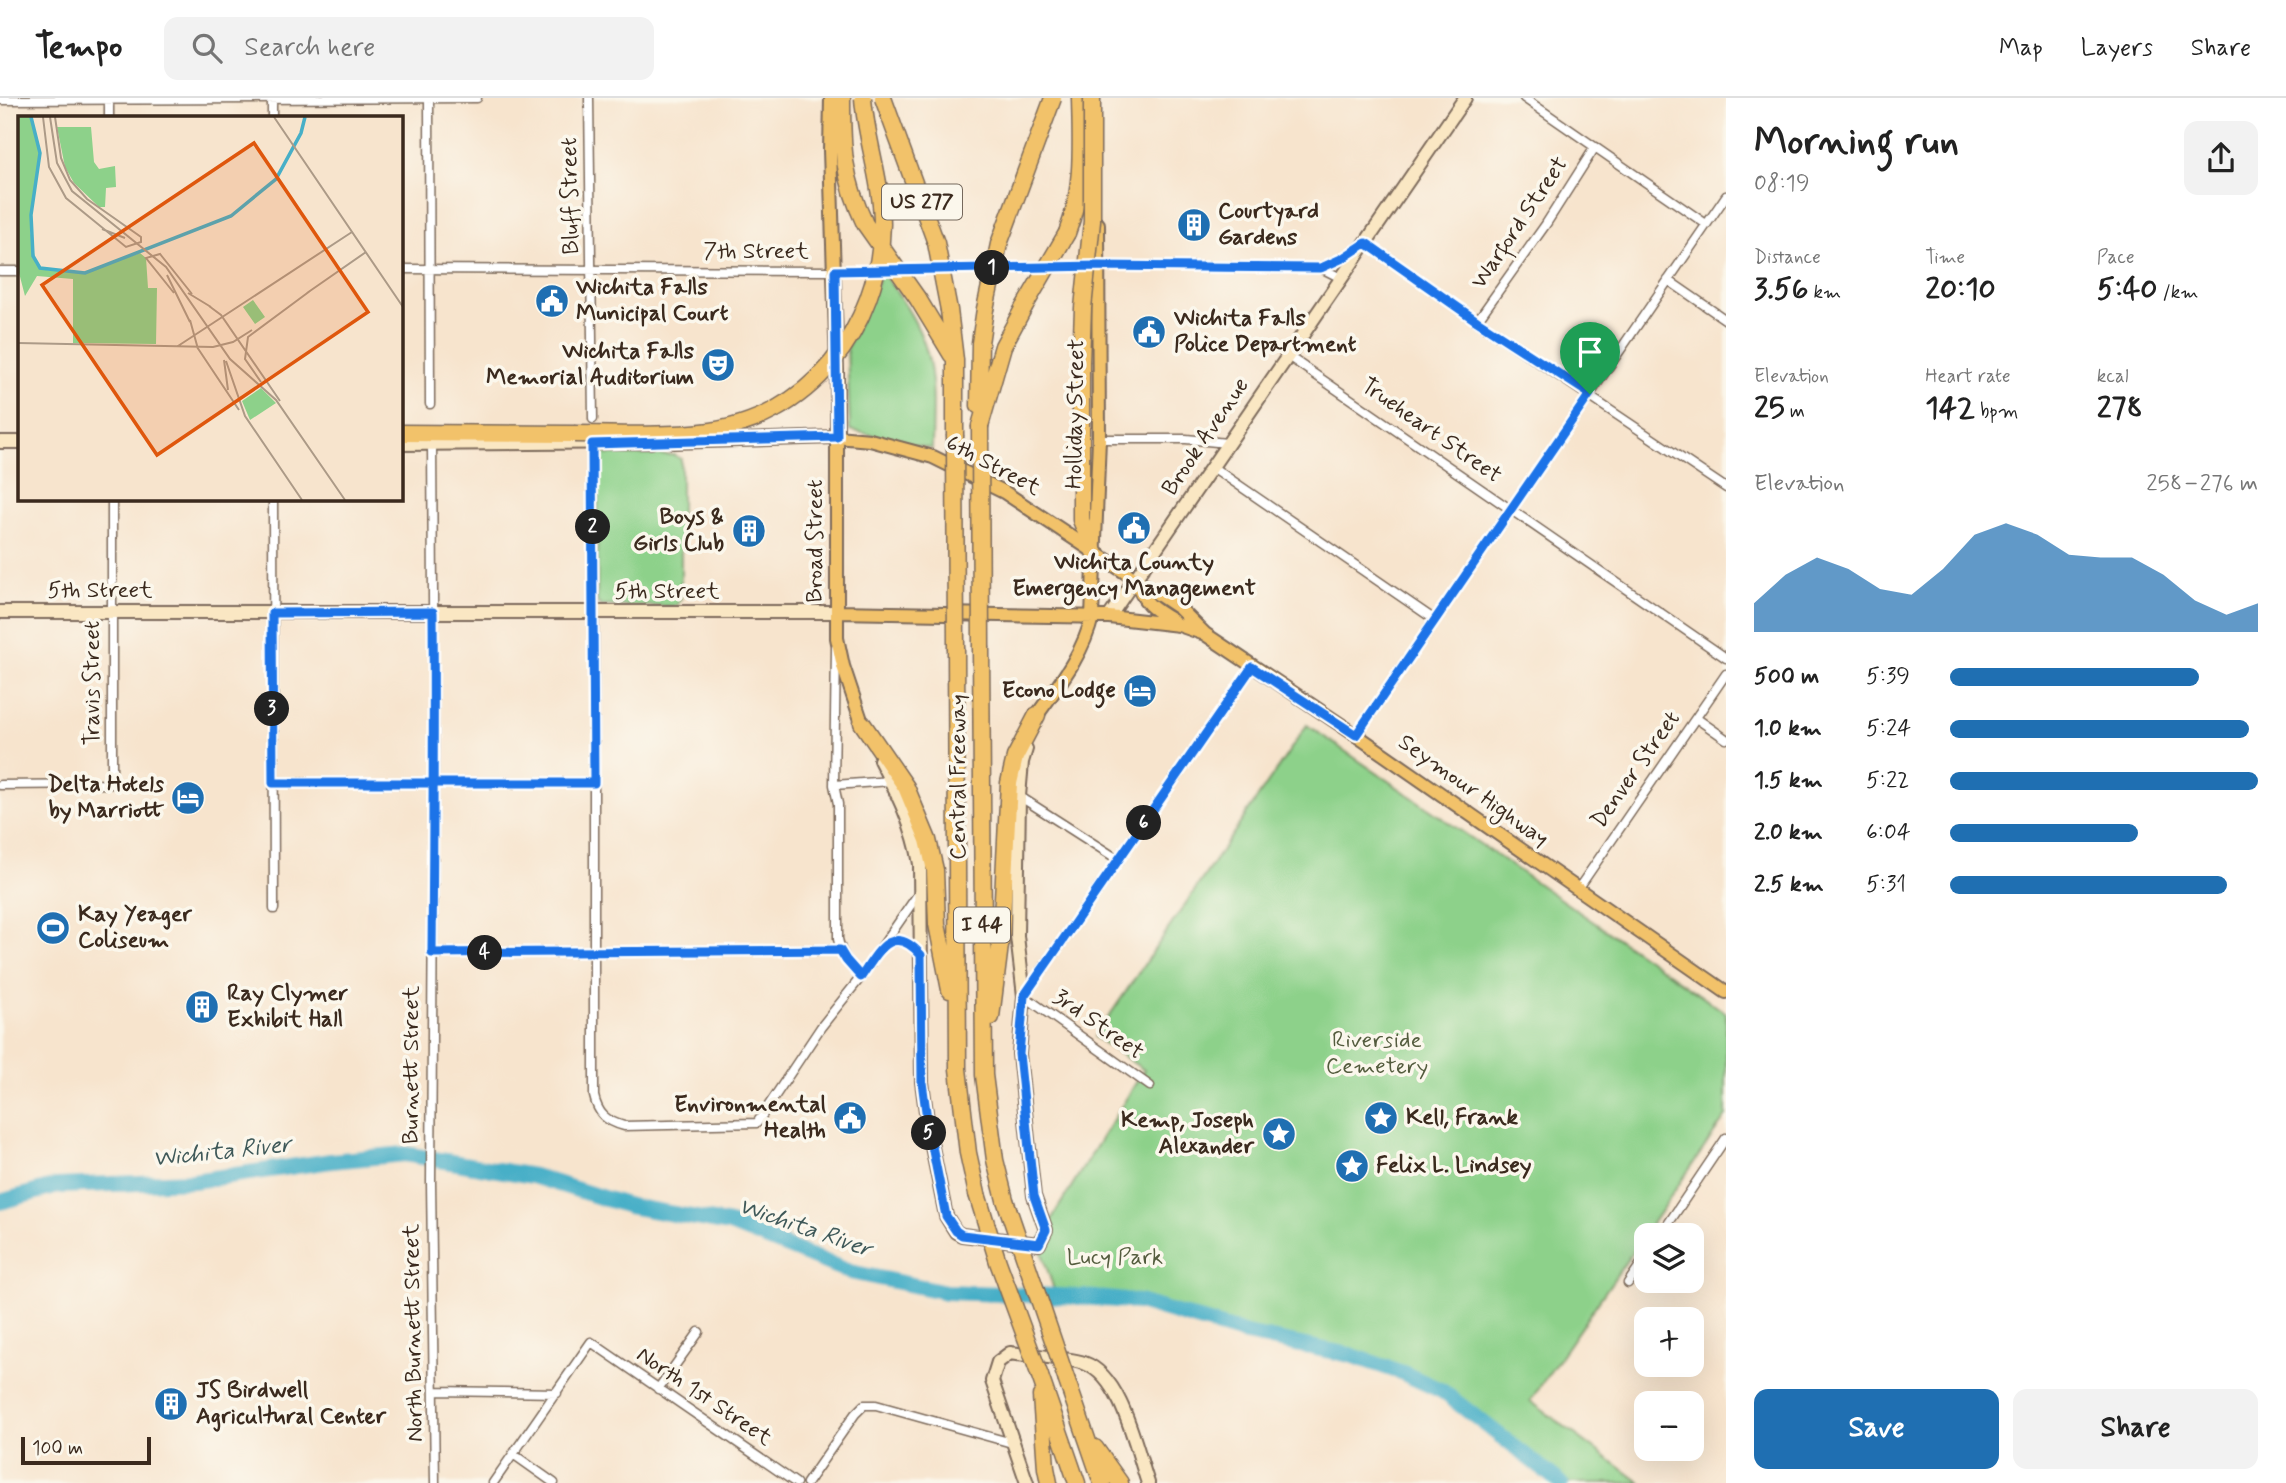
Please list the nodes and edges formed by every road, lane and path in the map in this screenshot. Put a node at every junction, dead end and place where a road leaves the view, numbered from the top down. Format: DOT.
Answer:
graph roads {
  1 [pos="272,98"];
  2 [pos="429,98"];
  3 [pos="477,98"];
  4 [pos="589,98"];
  5 [pos="831,98"];
  6 [pos="842,98"];
  7 [pos="863,98"];
  8 [pos="883,98"];
  9 [pos="1053,98"];
  10 [pos="1080,98"];
  11 [pos="1092,98"];
  12 [pos="1098,98"];
  13 [pos="1524,98"];
  14 [pos="109,99"];
  15 [pos="1461,99"];
  16 [pos="0,100"];
  17 [pos="272,116"];
  18 [pos="1595,147"];
  19 [pos="1726,195"];
  20 [pos="1706,224"];
  21 [pos="1366,243"];
  22 [pos="1098,266"];
  23 [pos="1321,268"];
  24 [pos="402,269"];
  25 [pos="430,269"];
  26 [pos="592,270"];
  27 [pos="0,271"];
  28 [pos="18,271"];
  29 [pos="835,271"];
  30 [pos="1341,278"];
  31 [pos="1668,280"];
  32 [pos="1726,320"];
  33 [pos="1477,321"];
  34 [pos="1288,356"];
  35 [pos="955,360"];
  36 [pos="1590,394"];
  37 [pos="430,404"];
  38 [pos="593,419"];
  39 [pos="980,426"];
  40 [pos="402,433"];
  41 [pos="837,437"];
  42 [pos="1099,439"];
  43 [pos="0,442"];
  44 [pos="18,442"];
  45 [pos="1227,443"];
  46 [pos="402,444"];
  47 [pos="432,444"];
  48 [pos="592,444"];
  49 [pos="1211,466"];
  50 [pos="1726,488"];
  51 [pos="112,500"];
  52 [pos="273,500"];
  53 [pos="1511,509"];
  54 [pos="1094,552"];
  55 [pos="1136,579"];
  56 [pos="0,612"];
  57 [pos="112,612"];
  58 [pos="433,612"];
  59 [pos="836,612"];
  60 [pos="272,613"];
  61 [pos="594,613"];
  62 [pos="1091,617"];
  63 [pos="1109,617"];
  64 [pos="1435,620"];
  65 [pos="1179,625"];
  66 [pos="1205,635"];
  67 [pos="837,638"];
  68 [pos="1726,658"];
  69 [pos="1075,661"];
  70 [pos="1252,667"];
  71 [pos="1726,674"];
  72 [pos="1037,715"];
  73 [pos="1696,718"];
  74 [pos="862,723"];
  75 [pos="1356,735"];
  76 [pos="1726,739"];
  77 [pos="891,781"];
  78 [pos="273,783"];
  79 [pos="433,783"];
  80 [pos="594,783"];
  81 [pos="0,785"];
  82 [pos="834,785"];
  83 [pos="1019,796"];
  84 [pos="1119,860"];
  85 [pos="1578,889"];
  86 [pos="921,890"];
  87 [pos="274,909"];
  88 [pos="883,945"];
  89 [pos="840,950"];
  90 [pos="432,953"];
  91 [pos="593,953"];
  92 [pos="921,955"];
  93 [pos="861,977"];
  94 [pos="1726,992"];
  95 [pos="1024,996"];
  96 [pos="957,1029"];
  97 [pos="984,1074"];
  98 [pos="1150,1086"];
  99 [pos="1726,1138"];
  100 [pos="431,1182"];
  101 [pos="1669,1223"];
  102 [pos="1634,1274"];
  103 [pos="1628,1283"];
  104 [pos="699,1332"];
  105 [pos="1040,1376"];
  106 [pos="659,1389"];
  107 [pos="435,1391"];
  108 [pos="557,1393"];
  109 [pos="1084,1433"];
  110 [pos="1012,1443"];
  111 [pos="513,1454"];
  112 [pos="435,1483"];
  113 [pos="493,1483"];
  114 [pos="554,1483"];
  115 [pos="796,1483"];
  116 [pos="807,1483"];
  117 [pos="1027,1483"];
  118 [pos="1049,1483"];
  119 [pos="1077,1483"];
  120 [pos="1102,1483"];
  121 [pos="1120,1483"];
  122 [pos="1148,1483"];
  1 -- 2 [label="street"];
  1 -- 14 [label="street"];
  1 -- 17 [label="street"];
  2 -- 3 [label="street"];
  2 -- 25 [label="street"];
  4 -- 26 [label="street, Bluff Street"];
  5 -- 29 [label="main road, Broad Street"];
  6 -- 35 [label="highway, bridge"];
  7 -- 40 [label="highway, bridge"];
  8 -- 35 [label="highway, Central Freeway / US 277, bridge"];
  9 -- 39 [label="highway, Central Freeway, bridge"];
  10 -- 39 [label="highway, bridge"];
  11 -- 54 [label="highway, bridge"];
  12 -- 22 [label="main road, Holliday Street"];
  13 -- 18 [label="street"];
  14 -- 16 [label="street"];
  15 -- 21 [label="main road, Brook Avenue"];
  18 -- 20 [label="street"];
  18 -- 33 [label="street, Warford Street"];
  19 -- 20 [label="street"];
  20 -- 31 [label="street"];
  21 -- 23 [label="street, 7th Street"];
  21 -- 30 [label="main road, Brook Avenue"];
  21 -- 33 [label="street"];
  22 -- 23 [label="street, 7th Street"];
  22 -- 29 [label="street, 7th Street"];
  22 -- 42 [label="main road, Holliday Street"];
  23 -- 30 [label="street, 7th Street"];
  24 -- 25 [label="street, 7th Street"];
  25 -- 26 [label="street, 7th Street"];
  25 -- 37 [label="street"];
  26 -- 29 [label="street, 7th Street"];
  26 -- 38 [label="street, Bluff Street"];
  27 -- 28 [label="street"];
  29 -- 41 [label="main road, Broad Street"];
  30 -- 34 [label="main road, Brook Avenue"];
  31 -- 32 [label="street"];
  31 -- 36 [label="street"];
  33 -- 36 [label="street"];
  34 -- 45 [label="main road, Brook Avenue"];
  34 -- 53 [label="street, Trueheart Street"];
  35 -- 96 [label="highway, Central Freeway / I 44, bridge"];
  36 -- 50 [label="street"];
  36 -- 53 [label="street"];
  39 -- 97 [label="highway, Central Freeway / I 44, bridge"];
  41 -- 48 [label="main road, 6th Street"];
  41 -- 54 [label="main road, 6th Street"];
  41 -- 59 [label="main road, Broad Street"];
  42 -- 45 [label="street"];
  42 -- 54 [label="main road, Holliday Street"];
  43 -- 44 [label="main road"];
  45 -- 49 [label="main road, Brook Avenue"];
  46 -- 47 [label="main road, 6th Street"];
  47 -- 48 [label="main road, 6th Street"];
  47 -- 58 [label="street, Burnett Street"];
  48 -- 61 [label="street"];
  49 -- 55 [label="main road, Brook Avenue"];
  49 -- 64 [label="street"];
  51 -- 57 [label="street, Travis Street"];
  52 -- 60 [label="street"];
  53 -- 64 [label="street"];
  53 -- 68 [label="street, Trueheart Street"];
  54 -- 55 [label="main road, Seymour Highway"];
  54 -- 62 [label="main road, Holliday Street"];
  55 -- 63 [label="main road, Brook Avenue"];
  55 -- 65 [label="main road"];
  55 -- 66 [label="main road, Seymour Highway"];
  56 -- 57 [label="main road, 5th Street"];
  57 -- 60 [label="main road, 5th Street"];
  57 -- 81 [label="street, Travis Street"];
  58 -- 60 [label="main road, 5th Street"];
  58 -- 61 [label="main road, 5th Street"];
  58 -- 79 [label="street, Burnett Street"];
  59 -- 61 [label="main road, 5th Street"];
  59 -- 62 [label="main road, 5th Street"];
  59 -- 67 [label="main road, Broad Street"];
  60 -- 78 [label="street"];
  61 -- 80 [label="street"];
  62 -- 63 [label="main road, 5th Street"];
  62 -- 69 [label="main road, Holliday Street"];
  63 -- 65 [label="main road, 5th Street"];
  63 -- 69 [label="main road, Brook Avenue"];
  64 -- 75 [label="street"];
  65 -- 66 [label="main road, 5th Street"];
  66 -- 70 [label="main road, Seymour Highway"];
  67 -- 74 [label="main road"];
  67 -- 82 [label="street, Broad Street"];
  69 -- 72 [label="main road, Holliday Street"];
  70 -- 75 [label="main road, Seymour Highway"];
  70 -- 84 [label="street"];
  71 -- 73 [label="street, Denver Street"];
  72 -- 83 [label="main road, Central Freeway"];
  72 -- 97 [label="highway"];
  73 -- 76 [label="street"];
  73 -- 85 [label="street, Denver Street"];
  74 -- 77 [label="main road, Central Freeway"];
  74 -- 96 [label="highway"];
  75 -- 85 [label="main road, Seymour Highway"];
  77 -- 82 [label="street"];
  77 -- 86 [label="main road, Central Freeway"];
  78 -- 79 [label="street"];
  78 -- 87 [label="street"];
  79 -- 80 [label="street"];
  79 -- 90 [label="street, Burnett Street"];
  80 -- 91 [label="street"];
  82 -- 89 [label="street, Broad Street"];
  83 -- 84 [label="street"];
  83 -- 95 [label="main road, Central Freeway"];
  84 -- 95 [label="street"];
  85 -- 94 [label="main road, Seymour Highway"];
  86 -- 88 [label="street"];
  86 -- 92 [label="main road, Central Freeway"];
  88 -- 92 [label="street"];
  88 -- 93 [label="street"];
  89 -- 91 [label="street"];
  89 -- 93 [label="street"];
  90 -- 91 [label="street"];
  90 -- 100 [label="street, Burnett Street"];
  91 -- 93 [label="street"];
  92 -- 95 [label="main road, Central Freeway"];
  95 -- 98 [label="street, 3rd Street"];
  96 -- 105 [label="highway, Central Freeway / I 44, bridge"];
  97 -- 109 [label="highway, Central Freeway / I 44, bridge"];
  99 -- 101 [label="street"];
  100 -- 107 [label="street, North Burnett Street"];
  102 -- 103 [label="street"];
  104 -- 106 [label="street"];
  105 -- 118 [label="highway"];
  105 -- 119 [label="highway, Central Freeway / I 44"];
  106 -- 108 [label="street, North 1st Street"];
  106 -- 115 [label="street, North 1st Street"];
  107 -- 108 [label="street"];
  107 -- 112 [label="street, North Burnett Street"];
  108 -- 111 [label="street"];
  109 -- 120 [label="highway, Central Freeway / I 44"];
  109 -- 121 [label="highway"];
  110 -- 116 [label="street"];
  110 -- 117 [label="main road"];
  110 -- 122 [label="main road"];
  111 -- 113 [label="street"];
  111 -- 114 [label="street"];
}
